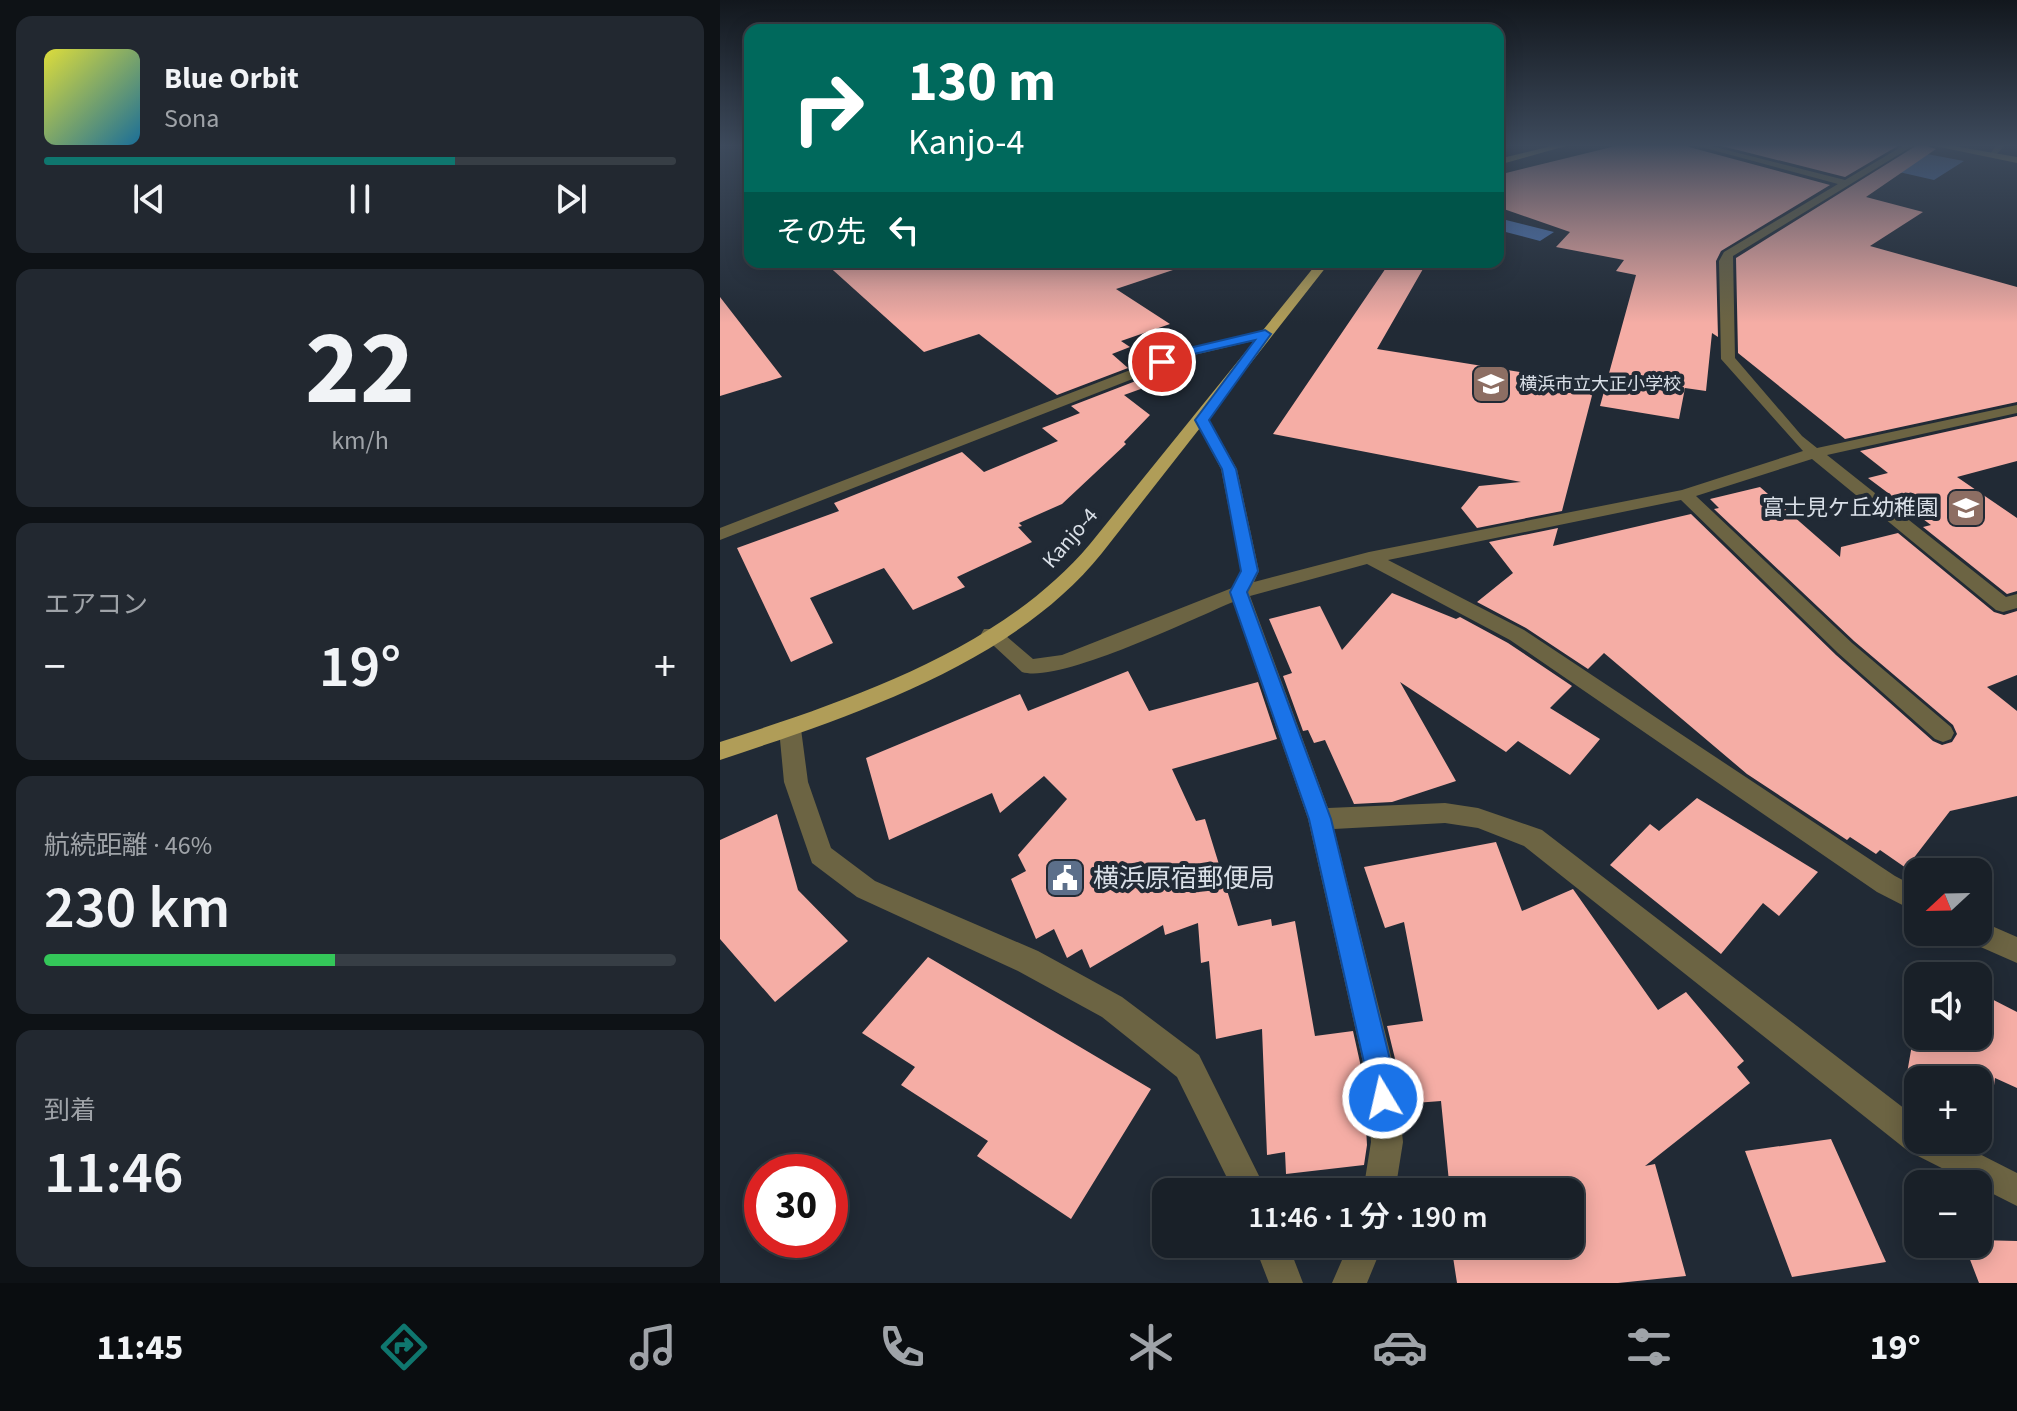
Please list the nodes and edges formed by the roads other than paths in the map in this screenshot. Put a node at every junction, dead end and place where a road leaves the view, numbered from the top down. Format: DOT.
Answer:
graph roads {
  1 [pos="1812,204"];
  2 [pos="1319,268"];
  3 [pos="1265,334"];
  4 [pos="2017,409"];
  5 [pos="1202,420"];
  6 [pos="1814,453"];
  7 [pos="1685,494"];
  8 [pos="720,534"];
  9 [pos="1369,558"];
  10 [pos="1239,592"];
  11 [pos="2017,601"];
  12 [pos="991,634"];
  13 [pos="790,729"];
  14 [pos="1943,733"];
  15 [pos="720,751"];
  16 [pos="1320,819"];
  17 [pos="1904,894"];
  18 [pos="1992,939"];
  19 [pos="2017,950"];
  20 [pos="1904,1128"];
  21 [pos="1946,1154"];
  22 [pos="1244,1178"];
  23 [pos="1381,1178"];
  24 [pos="2017,1190"];
  25 [pos="1276,1258"];
  26 [pos="1360,1258"];
  27 [pos="1286,1283"];
  28 [pos="1349,1283"];
  1 -- 6 [label="street"];
  2 -- 3 [label="main road, Kanjo-4"];
  3 -- 5 [label="main road, Kanjo-4"];
  3 -- 8 [label="street"];
  4 -- 6 [label="street"];
  5 -- 10 [label="street"];
  5 -- 12 [label="main road, Kanjo-4"];
  6 -- 7 [label="street"];
  6 -- 11 [label="street"];
  7 -- 9 [label="street"];
  7 -- 14 [label="street"];
  9 -- 10 [label="street"];
  9 -- 17 [label="street"];
  10 -- 12 [label="street"];
  10 -- 16 [label="street"];
  12 -- 13 [label="main road, Kanjo-4"];
  13 -- 15 [label="main road, Kanjo-4"];
  13 -- 22 [label="street"];
  16 -- 20 [label="street"];
  16 -- 23 [label="street"];
  18 -- 19 [label="street"];
  21 -- 24 [label="street"];
  25 -- 27 [label="street"];
  26 -- 28 [label="street"];
}
